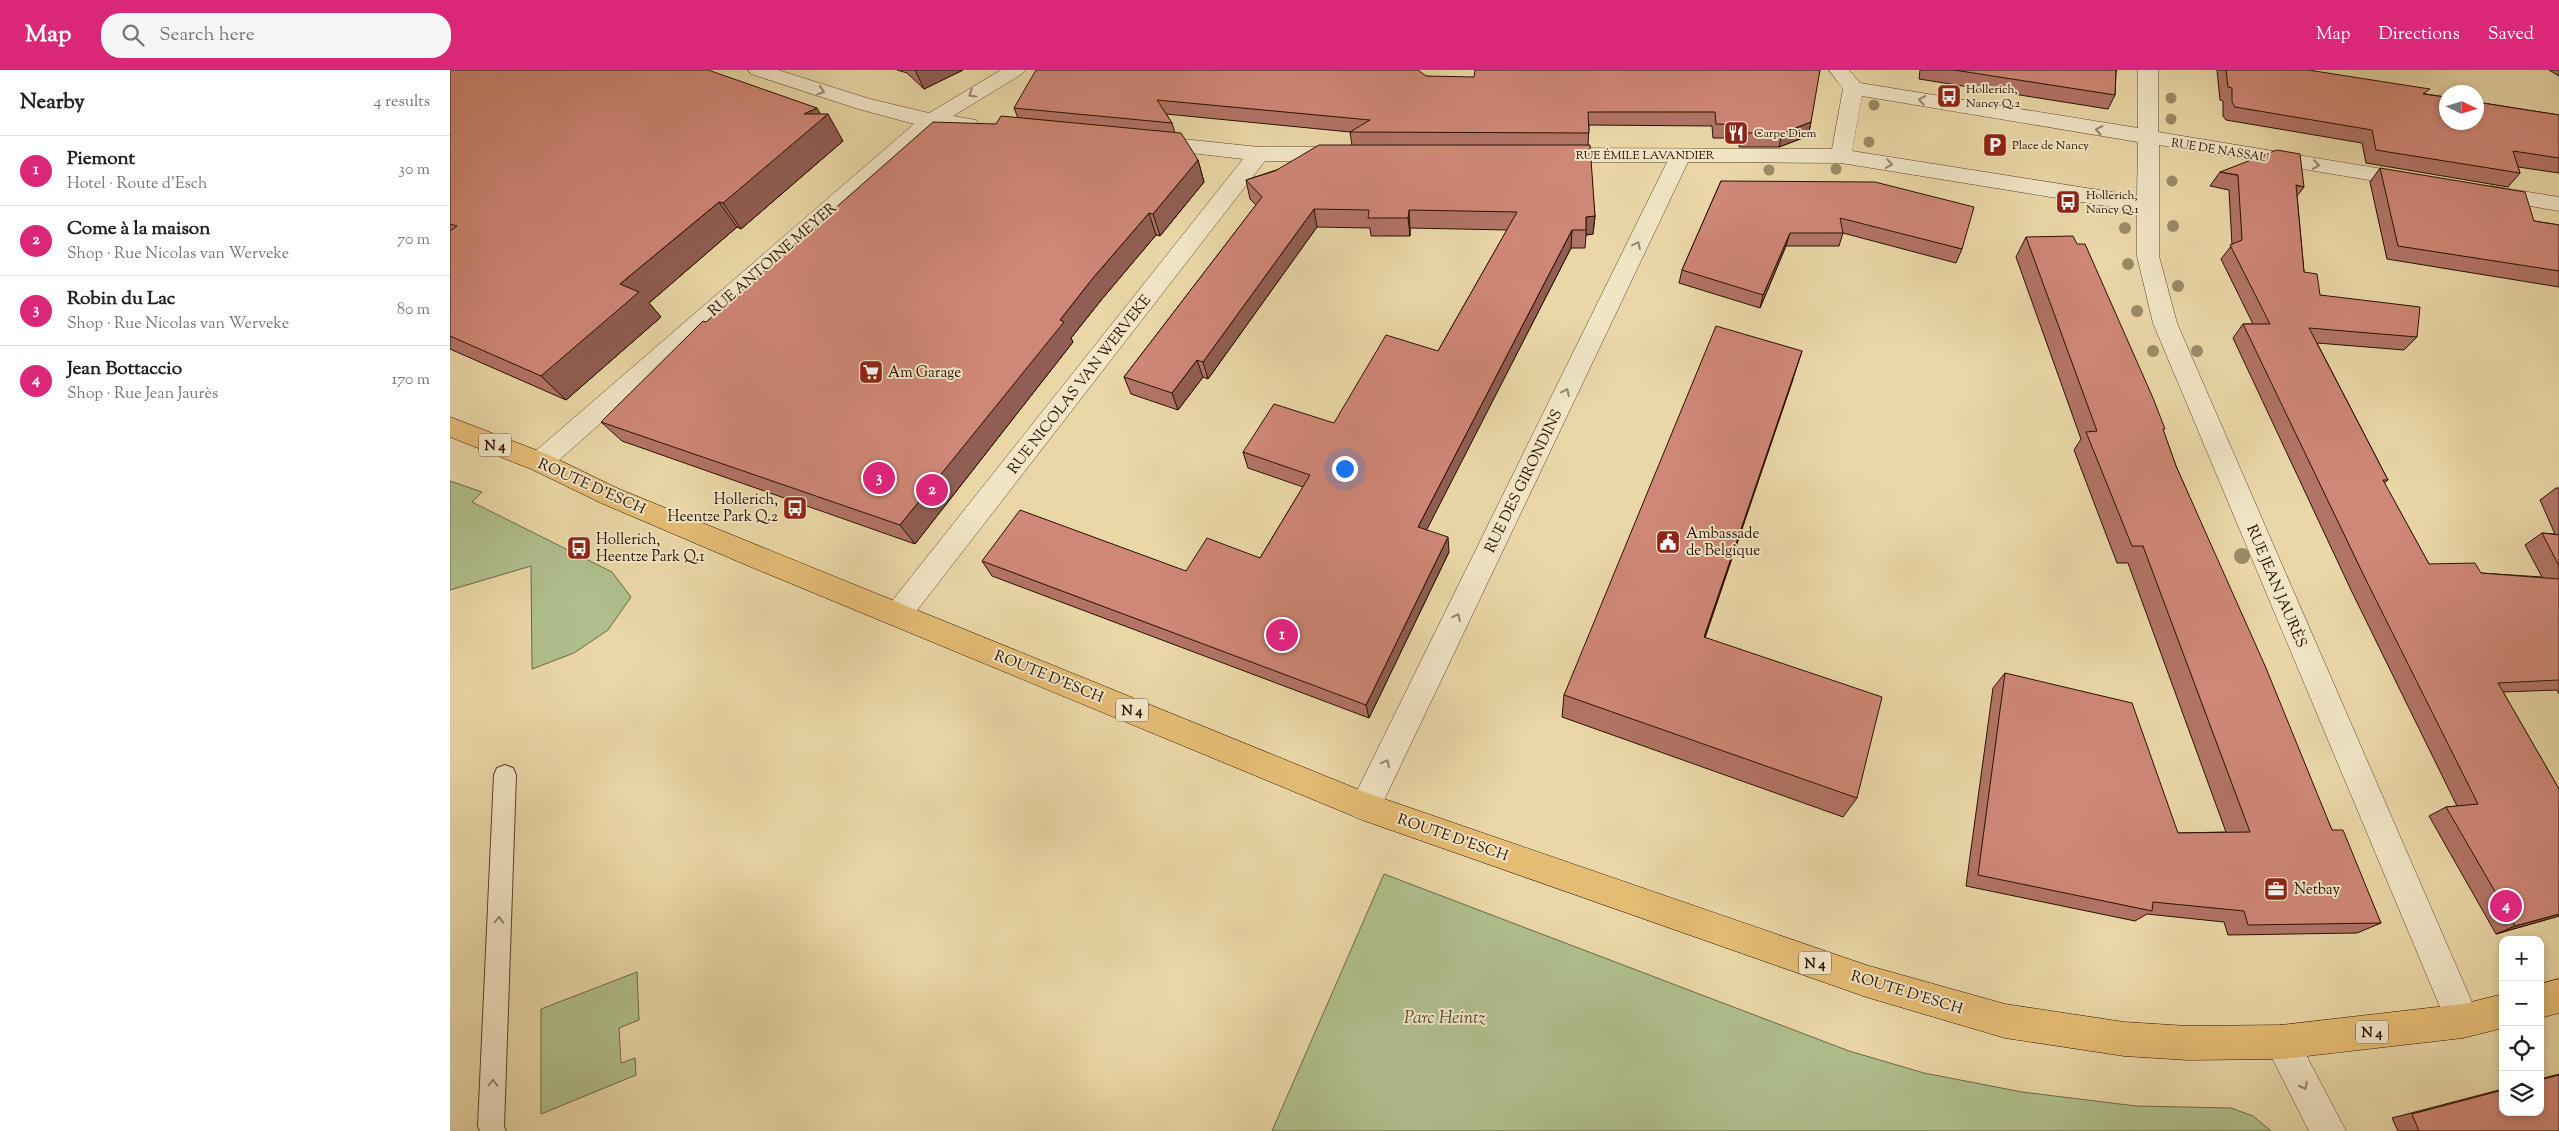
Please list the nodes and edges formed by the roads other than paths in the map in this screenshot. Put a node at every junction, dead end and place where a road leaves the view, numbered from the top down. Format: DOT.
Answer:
graph roads {
  1 [pos="758,70"];
  2 [pos="1014,70"];
  3 [pos="1839,70"];
  4 [pos="2148,70"];
  5 [pos="1853,88"];
  6 [pos="929,122"];
  7 [pos="991,127"];
  8 [pos="2147,138"];
  9 [pos="1130,141"];
  10 [pos="1259,154"];
  11 [pos="1357,154"];
  12 [pos="1534,155"];
  13 [pos="1681,155"];
  14 [pos="1841,156"];
  15 [pos="2431,183"];
  16 [pos="2471,190"];
  17 [pos="2559,204"];
  18 [pos="2148,206"];
  19 [pos="450,427"];
  20 [pos="540,462"];
  21 [pos="898,614"];
  22 [pos="505,775"];
  23 [pos="1365,807"];
  24 [pos="2559,996"];
  25 [pos="2544,1000"];
  26 [pos="2499,1012"];
  27 [pos="2463,1022"];
  28 [pos="2281,1042"];
  29 [pos="493,1131"];
  30 [pos="2328,1131"];
  1 -- 6 [label="street, one-way"];
  2 -- 6 [label="street, RUE ANTOINE MEYER, one-way"];
  3 -- 5 [label="street"];
  4 -- 8 [label="street, RUE JEAN JAURÈS"];
  8 -- 5 [label="street, one-way"];
  5 -- 14 [label="street"];
  6 -- 7 [label="street"];
  6 -- 20 [label="street, RUE ANTOINE MEYER"];
  8 -- 15 [label="street, RUE DE NASSAU, one-way"];
  8 -- 18 [label="street, RUE JEAN JAURÈS"];
  9 -- 10 [label="street"];
  10 -- 11 [label="street"];
  10 -- 21 [label="street, RUE NICOLAS VAN WERVEKE"];
  12 -- 13 [label="street, RUE ÉMILE LAVANDIER"];
  13 -- 14 [label="street, RUE ÉMILE LAVANDIER"];
  23 -- 13 [label="street, RUE DES GIRONDINS, one-way"];
  14 -- 18 [label="street, RUE ÉMILE LAVANDIER, one-way"];
  16 -- 17 [label="street"];
  18 -- 27 [label="street, RUE JEAN JAURÈS"];
  19 -- 20 [label="main road, ROUTE D'ESCH / N 4"];
  20 -- 21 [label="main road, ROUTE D'ESCH / N 4"];
  21 -- 23 [label="main road, ROUTE D'ESCH / N 4"];
  29 -- 22 [label="lane, one-way"];
  23 -- 28 [label="main road, ROUTE D'ESCH / N 4"];
  24 -- 25 [label="main road"];
  26 -- 27 [label="main road, ROUTE D'ESCH / N 4"];
  27 -- 28 [label="main road, ROUTE D'ESCH / N 4"];
  28 -- 30 [label="street, one-way"];
}
